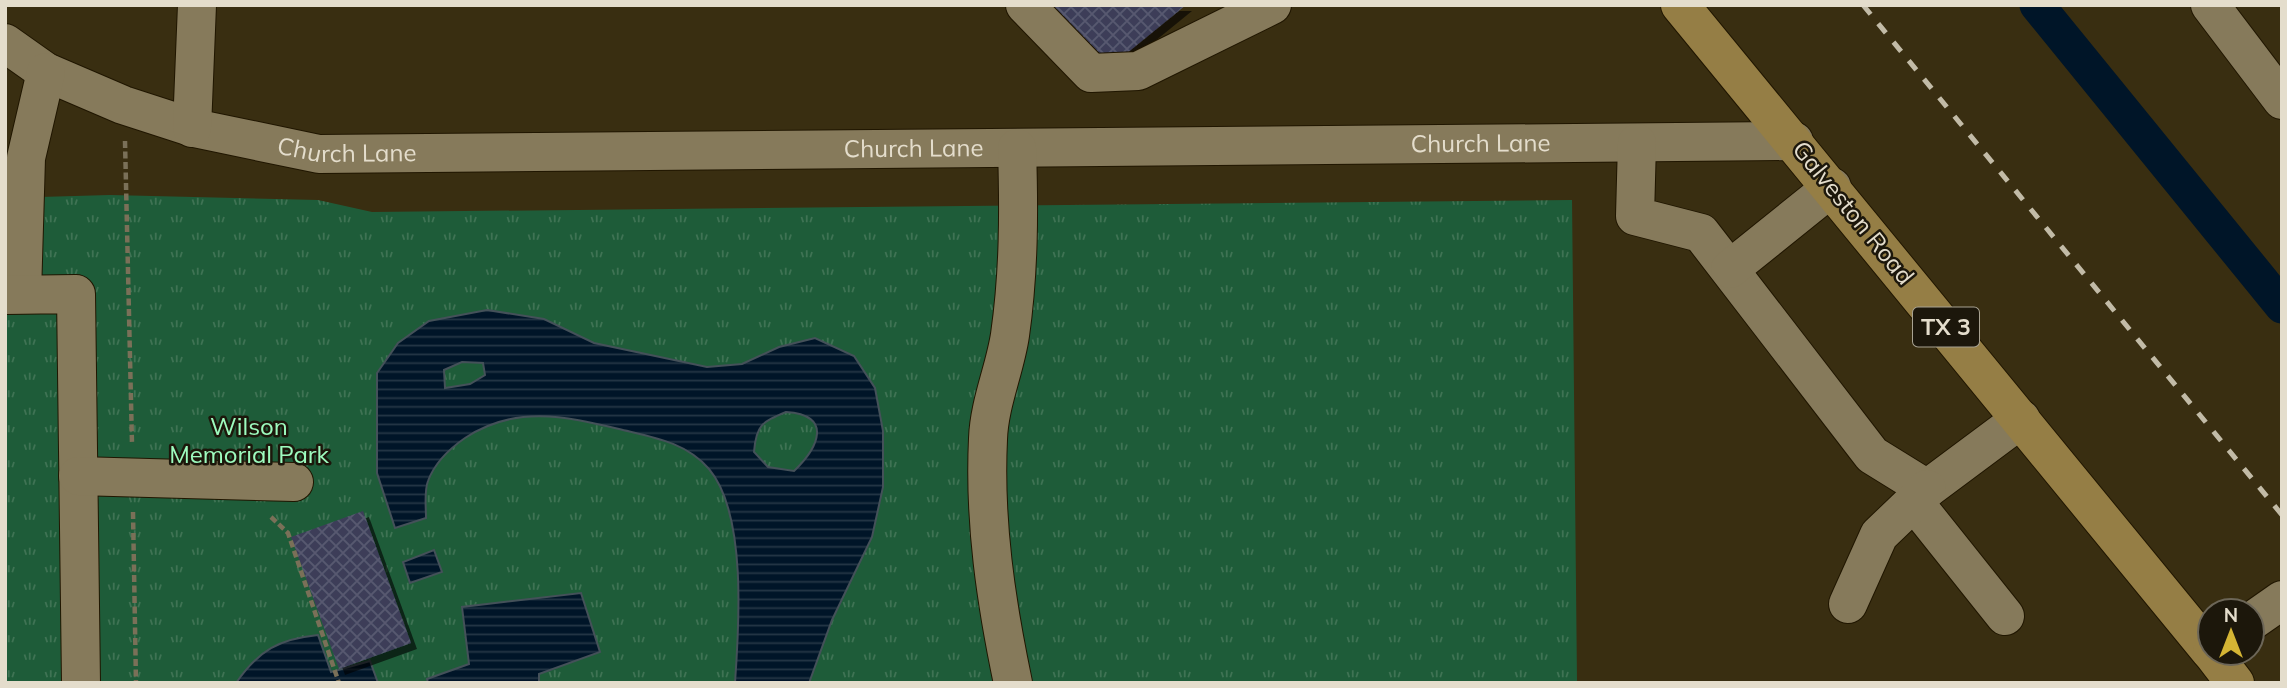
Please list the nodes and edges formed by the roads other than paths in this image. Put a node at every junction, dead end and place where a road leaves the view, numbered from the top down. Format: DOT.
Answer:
graph roads {
  1 [pos="197,5"];
  2 [pos="1025,5"];
  3 [pos="1272,5"];
  4 [pos="1680,5"];
  5 [pos="2210,5"];
  6 [pos="5,43"];
  7 [pos="46,72"];
  8 [pos="2282,100"];
  9 [pos="192,128"];
  10 [pos="1794,141"];
  11 [pos="1637,143"];
  12 [pos="1017,148"];
  13 [pos="1832,187"];
  14 [pos="1730,269"];
  15 [pos="14,295"];
  16 [pos="2021,419"];
  17 [pos="78,476"];
  18 [pos="294,482"];
  19 [pos="1921,496"];
  20 [pos="2282,600"];
  21 [pos="1848,604"];
  22 [pos="2266,611"];
  23 [pos="2005,616"];
  24 [pos="2196,634"];
  25 [pos="2222,667"];
  26 [pos="81,683"];
  27 [pos="1013,683"];
  28 [pos="2235,683"];
  1 -- 9 [label="street"];
  2 -- 3 [label="street"];
  4 -- 10 [label="main road, Galveston Road / TX 3"];
  5 -- 8 [label="street"];
  6 -- 7 [label="street, Church Lane"];
  7 -- 9 [label="street, Church Lane"];
  7 -- 15 [label="street"];
  9 -- 12 [label="street, Church Lane"];
  10 -- 11 [label="street, Church Lane"];
  10 -- 13 [label="main road, Galveston Road / TX 3"];
  11 -- 12 [label="street, Church Lane"];
  11 -- 14 [label="street"];
  12 -- 27 [label="street"];
  13 -- 14 [label="street"];
  13 -- 16 [label="main road, Galveston Road / TX 3"];
  14 -- 19 [label="street"];
  15 -- 17 [label="street"];
  16 -- 19 [label="street"];
  16 -- 24 [label="main road, Galveston Road / TX 3"];
  17 -- 18 [label="street"];
  17 -- 26 [label="street"];
  19 -- 21 [label="street"];
  19 -- 23 [label="street"];
  20 -- 22 [label="street"];
  25 -- 28 [label="main road, Galveston Road / TX 3"];
}
